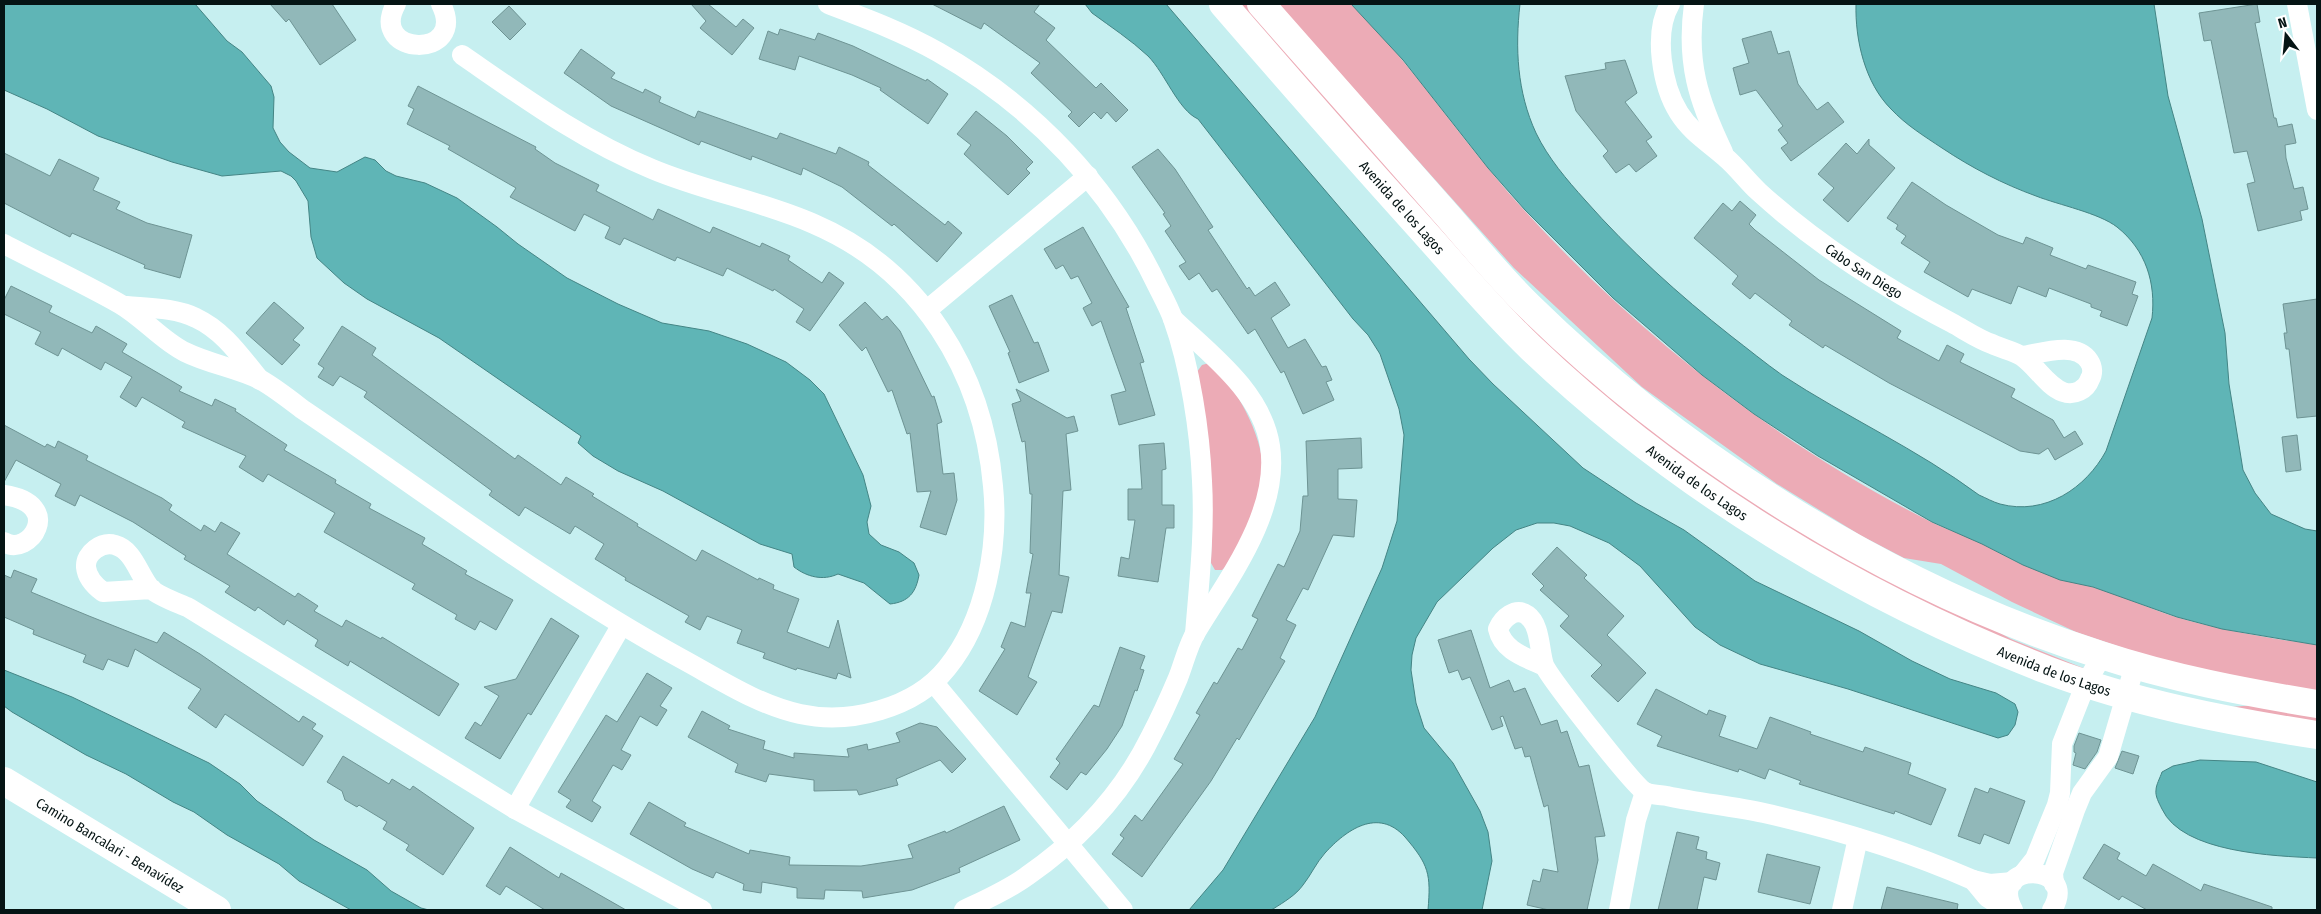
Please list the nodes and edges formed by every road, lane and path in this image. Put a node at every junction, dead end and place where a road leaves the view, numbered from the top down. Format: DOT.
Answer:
graph roads {
  1 [pos="381,4"];
  2 [pos="396,4"];
  3 [pos="828,4"];
  4 [pos="1223,4"];
  5 [pos="1261,4"];
  6 [pos="1670,4"];
  7 [pos="1694,4"];
  8 [pos="2297,4"];
  9 [pos="445,10"];
  10 [pos="392,28"];
  11 [pos="421,46"];
  12 [pos="462,55"];
  13 [pos="2317,110"];
  14 [pos="1725,156"];
  15 [pos="1088,176"];
  16 [pos="4,244"];
  17 [pos="122,305"];
  18 [pos="928,310"];
  19 [pos="1173,319"];
  20 [pos="2022,356"];
  21 [pos="260,380"];
  22 [pos="4,495"];
  23 [pos="4,542"];
  24 [pos="152,589"];
  25 [pos="621,626"];
  26 [pos="1195,634"];
  27 [pos="2102,656"];
  28 [pos="2135,665"];
  29 [pos="1544,666"];
  30 [pos="934,683"];
  31 [pos="2086,683"];
  32 [pos="2127,696"];
  33 [pos="2317,704"];
  34 [pos="2317,735"];
  35 [pos="4,781"];
  36 [pos="1645,792"];
  37 [pos="516,809"];
  38 [pos="1858,838"];
  39 [pos="1068,844"];
  40 [pos="2018,878"];
  41 [pos="1973,880"];
  42 [pos="2056,902"];
  43 [pos="217,910"];
  44 [pos="702,910"];
  45 [pos="964,910"];
  46 [pos="1123,910"];
  47 [pos="1619,910"];
  48 [pos="1842,910"];
  49 [pos="2007,910"];
  50 [pos="2012,910"];
  1 -- 10 [label="street"];
  2 -- 10 [label="street"];
  3 -- 15 [label="street"];
  4 -- 31 [label="street, Avenida de los Lagos"];
  5 -- 27 [label="street, Avenida de los Lagos"];
  6 -- 14 [label="street, Cabo San Diego"];
  7 -- 14 [label="street, Cabo San Diego"];
  8 -- 13 [label="street"];
  9 -- 11 [label="street"];
  9 -- 12 [label="street"];
  10 -- 11 [label="street"];
  11 -- 12 [label="street"];
  12 -- 18 [label="street"];
  14 -- 20 [label="street, Cabo San Diego"];
  15 -- 18 [label="street"];
  15 -- 19 [label="street"];
  16 -- 17 [label="street"];
  17 -- 21 [label="street"];
  17 -- 21 [label="street"];
  18 -- 30 [label="street"];
  19 -- 26 [label="street"];
  19 -- 26 [label="street"];
  21 -- 25 [label="street"];
  22 -- 23 [label="street"];
  24 -- 37 [label="street"];
  25 -- 30 [label="street"];
  25 -- 37 [label="street"];
  26 -- 39 [label="street"];
  27 -- 28 [label="street, Avenida de los Lagos"];
  27 -- 31 [label="street"];
  28 -- 32 [label="street"];
  28 -- 33 [label="street, Avenida de los Lagos"];
  29 -- 36 [label="street"];
  30 -- 39 [label="street"];
  31 -- 32 [label="street, Avenida de los Lagos"];
  31 -- 40 [label="street"];
  32 -- 34 [label="street, Avenida de los Lagos"];
  32 -- 42 [label="street"];
  35 -- 43 [label="street, Camino Bancalari - Benavídez"];
  36 -- 38 [label="street"];
  36 -- 47 [label="street"];
  37 -- 44 [label="street"];
  38 -- 41 [label="street"];
  38 -- 48 [label="street"];
  39 -- 45 [label="street"];
  39 -- 46 [label="street"];
  40 -- 41 [label="street"];
  40 -- 42 [label="street"];
  40 -- 50 [label="street"];
  41 -- 49 [label="street"];
}
